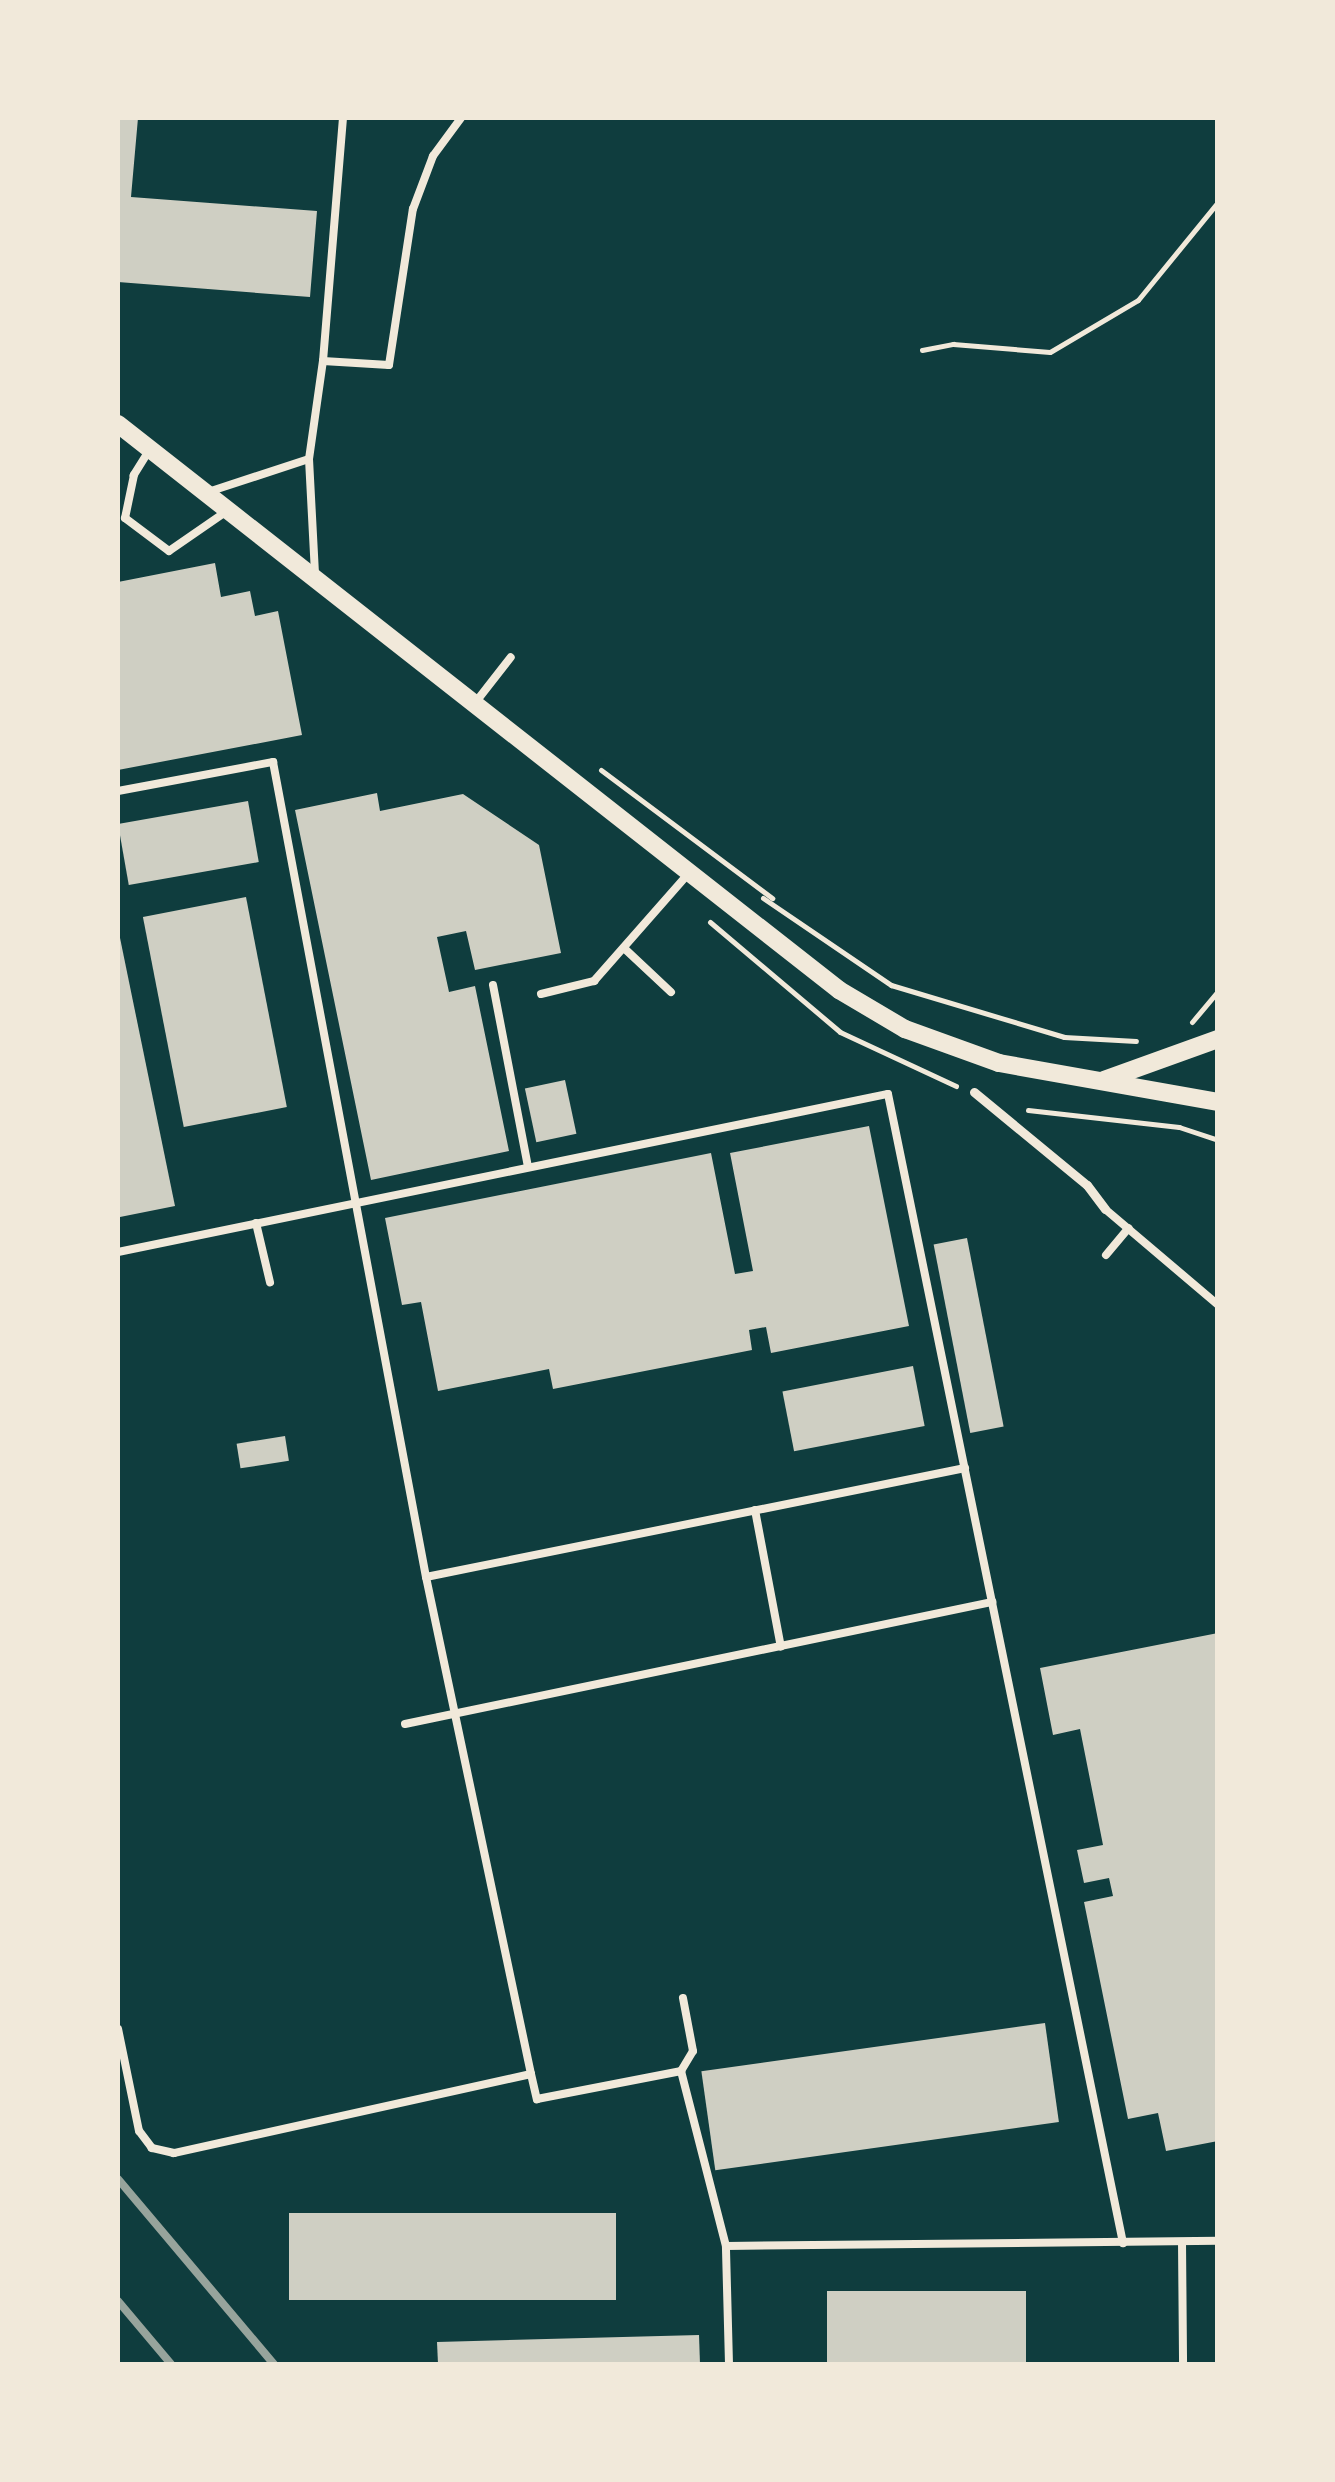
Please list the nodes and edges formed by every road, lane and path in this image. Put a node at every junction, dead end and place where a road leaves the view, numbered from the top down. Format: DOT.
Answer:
graph roads {
  1 [pos="343,118"];
  2 [pos="461,118"];
  3 [pos="1218,202"];
  4 [pos="922,350"];
  5 [pos="323,361"];
  6 [pos="118,424"];
  7 [pos="151,447"];
  8 [pos="309,459"];
  9 [pos="208,492"];
  10 [pos="230,508"];
  11 [pos="314,574"];
  12 [pos="511,658"];
  13 [pos="474,703"];
  14 [pos="118,791"];
  15 [pos="688,874"];
  16 [pos="757,897"];
  17 [pos="624,949"];
  18 [pos="493,985"];
  19 [pos="1218,991"];
  20 [pos="671,992"];
  21 [pos="541,994"];
  22 [pos="1188,1024"];
  23 [pos="1154,1038"];
  24 [pos="1218,1039"];
  25 [pos="1104,1080"];
  26 [pos="974,1092"];
  27 [pos="1218,1102"];
  28 [pos="528,1167"];
  29 [pos="360,1202"];
  30 [pos="1104,1209"];
  31 [pos="256,1223"];
  32 [pos="1129,1228"];
  33 [pos="118,1252"];
  34 [pos="1106,1256"];
  35 [pos="270,1282"];
  36 [pos="1218,1305"];
  37 [pos="965,1468"];
  38 [pos="755,1510"];
  39 [pos="426,1577"];
  40 [pos="992,1602"];
  41 [pos="781,1647"];
  42 [pos="456,1715"];
  43 [pos="405,1724"];
  44 [pos="683,1998"];
  45 [pos="118,2029"];
  46 [pos="682,2071"];
  47 [pos="532,2074"];
  48 [pos="1182,2242"];
  49 [pos="1218,2242"];
  50 [pos="1124,2243"];
  51 [pos="726,2246"];
  52 [pos="729,2364"];
  53 [pos="1184,2364"];
  1 -- 5 [label="lane"];
  2 -- 5 [label="lane"];
  3 -- 4 [label="path"];
  5 -- 8 [label="lane"];
  6 -- 7 [label="street"];
  7 -- 9 [label="street"];
  7 -- 10 [label="lane"];
  8 -- 9 [label="lane"];
  8 -- 11 [label="lane"];
  9 -- 10 [label="street"];
  10 -- 11 [label="street"];
  11 -- 13 [label="street"];
  12 -- 13 [label="lane"];
  13 -- 15 [label="street"];
  14 -- 29 [label="lane"];
  15 -- 17 [label="lane"];
  15 -- 25 [label="street"];
  16 -- 23 [label="path"];
  17 -- 20 [label="lane"];
  17 -- 21 [label="lane"];
  18 -- 28 [label="lane"];
  19 -- 22 [label="path"];
  24 -- 25 [label="street"];
  25 -- 27 [label="street"];
  26 -- 30 [label="street"];
  28 -- 29 [label="lane"];
  28 -- 37 [label="lane"];
  29 -- 31 [label="lane"];
  29 -- 39 [label="lane"];
  30 -- 32 [label="lane"];
  31 -- 33 [label="lane"];
  31 -- 35 [label="lane"];
  32 -- 34 [label="lane"];
  32 -- 36 [label="lane"];
  37 -- 38 [label="lane"];
  37 -- 40 [label="lane"];
  38 -- 39 [label="lane"];
  38 -- 41 [label="lane"];
  39 -- 42 [label="lane"];
  40 -- 41 [label="lane"];
  40 -- 50 [label="lane"];
  41 -- 42 [label="lane"];
  42 -- 43 [label="lane"];
  42 -- 47 [label="lane"];
  44 -- 46 [label="lane"];
  45 -- 47 [label="lane"];
  46 -- 47 [label="lane"];
  46 -- 51 [label="lane"];
  48 -- 49 [label="lane"];
  48 -- 50 [label="lane"];
  48 -- 53 [label="lane"];
  50 -- 51 [label="lane"];
  51 -- 52 [label="lane"];
}
